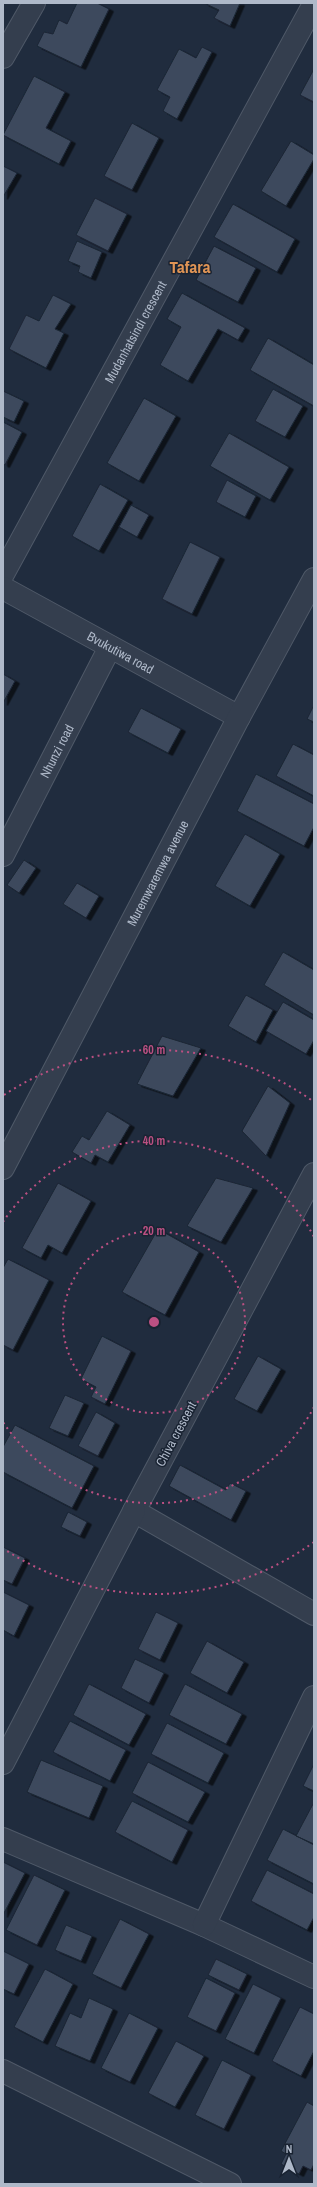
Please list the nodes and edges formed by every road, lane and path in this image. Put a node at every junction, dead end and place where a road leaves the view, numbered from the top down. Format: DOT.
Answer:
graph roads {
  1 [pos="34,3"];
  2 [pos="314,4"];
  3 [pos="3,57"];
  4 [pos="3,574"];
  5 [pos="314,579"];
  6 [pos="3,588"];
  7 [pos="110,647"];
  8 [pos="239,717"];
  9 [pos="3,855"];
  10 [pos="3,1168"];
  11 [pos="314,1174"];
  12 [pos="134,1511"];
  13 [pos="314,1614"];
  14 [pos="314,1697"];
  15 [pos="3,1764"];
  16 [pos="3,1839"];
  17 [pos="204,1925"];
  18 [pos="314,1977"];
  19 [pos="3,2071"];
  20 [pos="230,2184"];
  1 -- 3 [label="street"];
  2 -- 4 [label="street, Mudanhatsindi crescent"];
  5 -- 8 [label="street, Muremwaremwa avenue"];
  6 -- 7 [label="street, Bvukutiwa road"];
  7 -- 8 [label="street, Bvukutiwa road"];
  7 -- 9 [label="street, Nhunzi road"];
  8 -- 10 [label="street, Muremwaremwa avenue"];
  11 -- 12 [label="street, Chiva crescent"];
  12 -- 13 [label="street"];
  12 -- 15 [label="street, Chiva crescent"];
  14 -- 17 [label="street"];
  16 -- 17 [label="street"];
  17 -- 18 [label="street"];
  19 -- 20 [label="street"];
}
